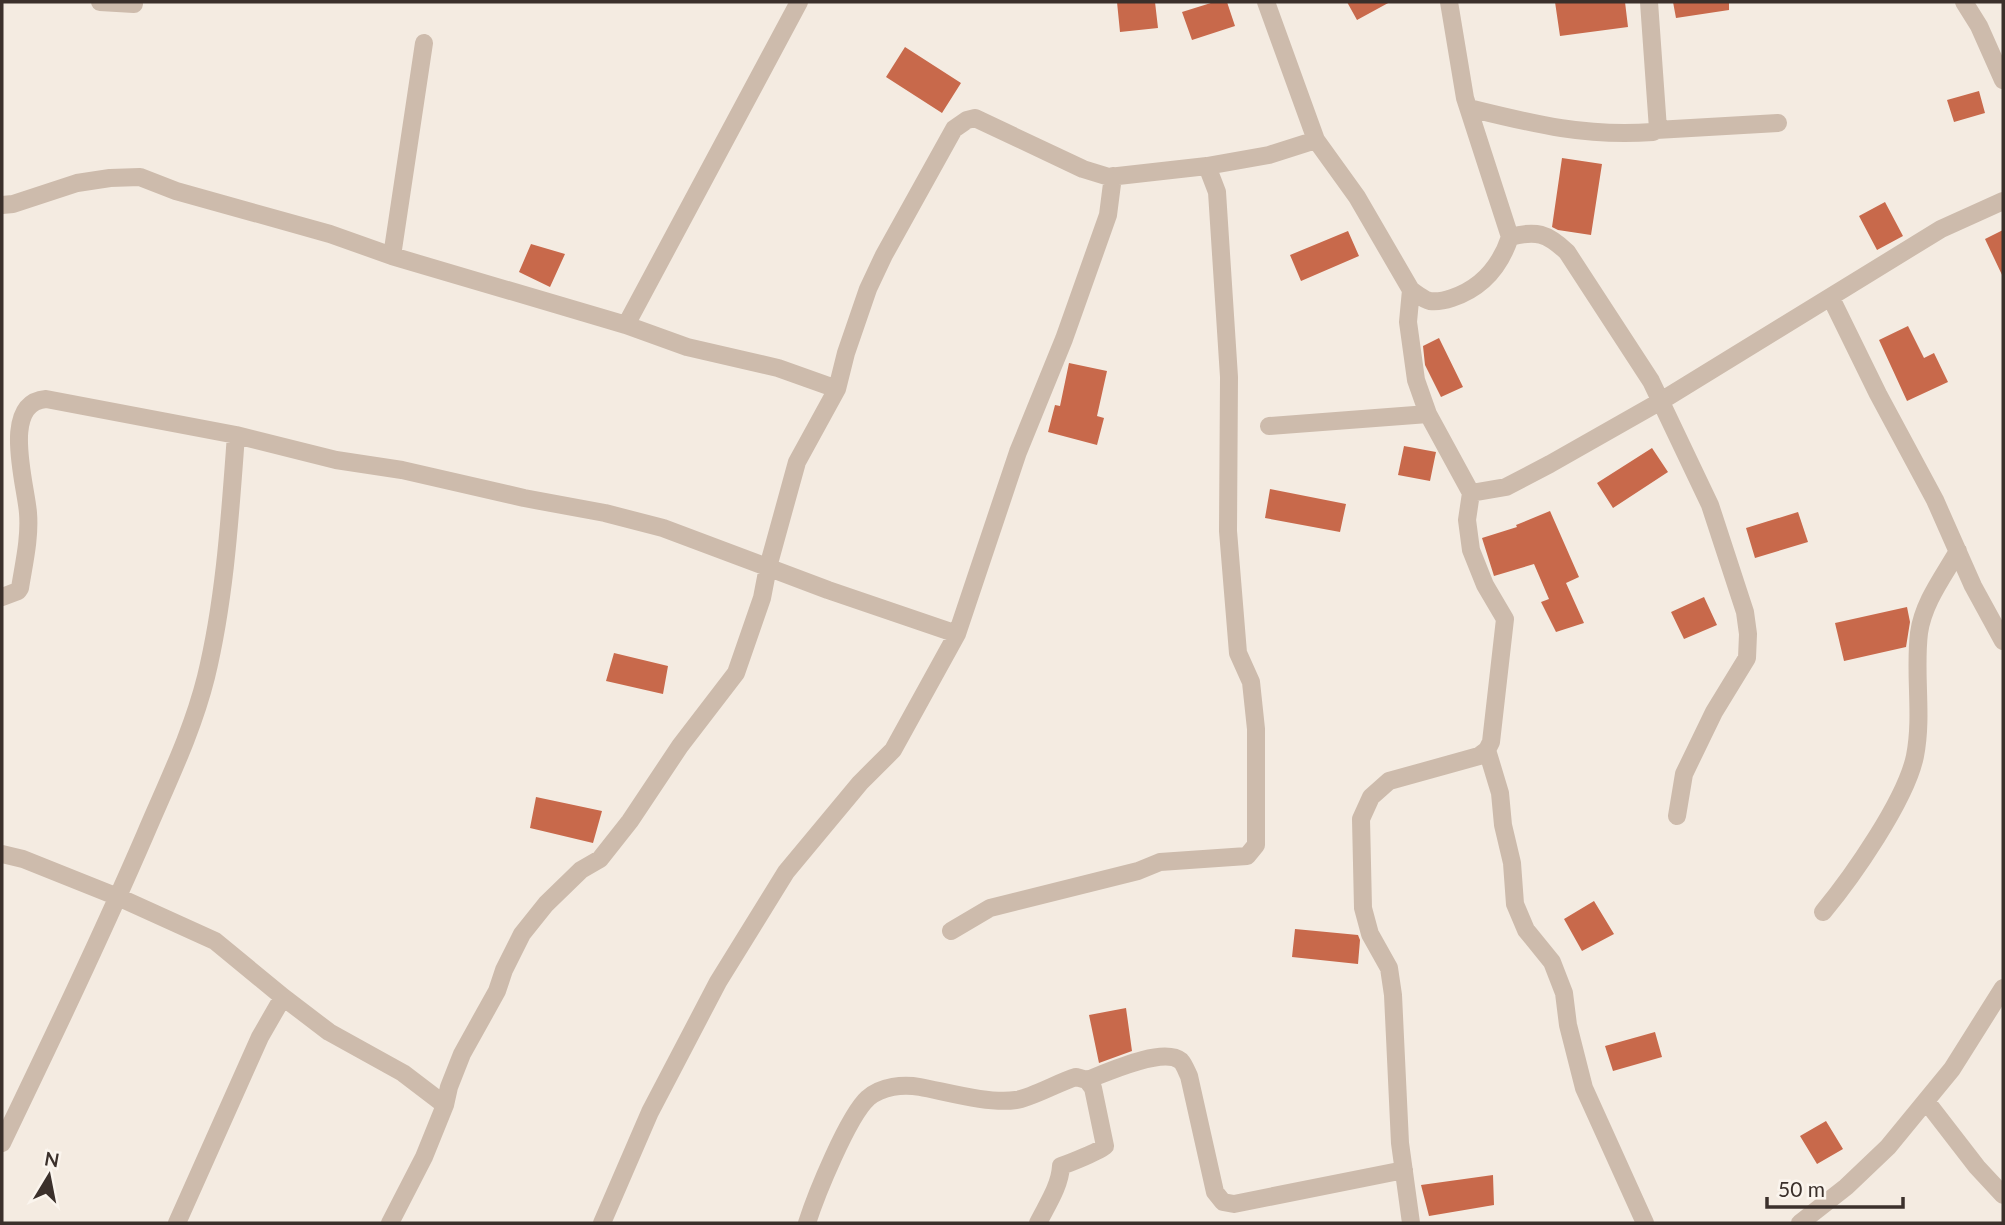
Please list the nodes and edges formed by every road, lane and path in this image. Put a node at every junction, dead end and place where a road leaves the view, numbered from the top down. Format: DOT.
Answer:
graph roads {
  1 [pos="100,2"];
  2 [pos="799,2"];
  3 [pos="1266,2"];
  4 [pos="1449,2"];
  5 [pos="1649,2"];
  6 [pos="1964,2"];
  7 [pos="134,4"];
  8 [pos="424,43"];
  9 [pos="2003,80"];
  10 [pos="1469,108"];
  11 [pos="1778,124"];
  12 [pos="1656,130"];
  13 [pos="1317,140"];
  14 [pos="1207,166"];
  15 [pos="1114,176"];
  16 [pos="2003,201"];
  17 [pos="2,205"];
  18 [pos="1510,237"];
  19 [pos="391,256"];
  20 [pos="1411,290"];
  21 [pos="1831,298"];
  22 [pos="626,325"];
  23 [pos="837,388"];
  24 [pos="1661,401"];
  25 [pos="1428,414"];
  26 [pos="1269,426"];
  27 [pos="236,435"];
  28 [pos="1471,493"];
  29 [pos="1958,551"];
  30 [pos="768,567"];
  31 [pos="2,597"];
  32 [pos="957,634"];
  33 [pos="2003,641"];
  34 [pos="1488,750"];
  35 [pos="1677,816"];
  36 [pos="2,854"];
  37 [pos="118,897"];
  38 [pos="1823,912"];
  39 [pos="951,931"];
  40 [pos="2003,988"];
  41 [pos="283,997"];
  42 [pos="1087,1080"];
  43 [pos="1926,1101"];
  44 [pos="445,1105"];
  45 [pos="2,1143"];
  46 [pos="1404,1170"];
  47 [pos="2003,1195"];
  48 [pos="177,1223"];
  49 [pos="390,1223"];
  50 [pos="602,1223"];
  51 [pos="807,1223"];
  52 [pos="1038,1223"];
  53 [pos="1411,1223"];
  54 [pos="1644,1223"];
  55 [pos="1800,1223"];
  1 -- 7 [label="street"];
  2 -- 22 [label="street"];
  3 -- 13 [label="street"];
  4 -- 10 [label="street"];
  5 -- 12 [label="street"];
  6 -- 9 [label="street"];
  8 -- 19 [label="street"];
  10 -- 12 [label="street"];
  10 -- 18 [label="street"];
  11 -- 12 [label="street"];
  13 -- 14 [label="street"];
  13 -- 20 [label="street"];
  14 -- 15 [label="street"];
  14 -- 39 [label="street"];
  15 -- 23 [label="street"];
  15 -- 32 [label="street"];
  16 -- 21 [label="street"];
  17 -- 19 [label="street"];
  18 -- 20 [label="street"];
  18 -- 24 [label="street"];
  19 -- 22 [label="street"];
  20 -- 25 [label="street"];
  21 -- 24 [label="street"];
  21 -- 29 [label="street"];
  22 -- 23 [label="street"];
  23 -- 30 [label="street"];
  24 -- 28 [label="street"];
  24 -- 35 [label="street"];
  25 -- 26 [label="street"];
  25 -- 28 [label="street"];
  27 -- 30 [label="street"];
  27 -- 31 [label="street"];
  27 -- 37 [label="street"];
  28 -- 34 [label="street"];
  29 -- 33 [label="street"];
  29 -- 38 [label="street"];
  30 -- 32 [label="street"];
  30 -- 44 [label="street"];
  32 -- 50 [label="street"];
  34 -- 46 [label="street"];
  34 -- 54 [label="street"];
  36 -- 37 [label="street"];
  37 -- 41 [label="street"];
  37 -- 45 [label="street"];
  40 -- 43 [label="street"];
  41 -- 44 [label="street"];
  41 -- 48 [label="street"];
  42 -- 46 [label="street"];
  42 -- 51 [label="street"];
  42 -- 52 [label="street"];
  43 -- 47 [label="street"];
  43 -- 55 [label="street"];
  44 -- 49 [label="street"];
  46 -- 53 [label="street"];
}
